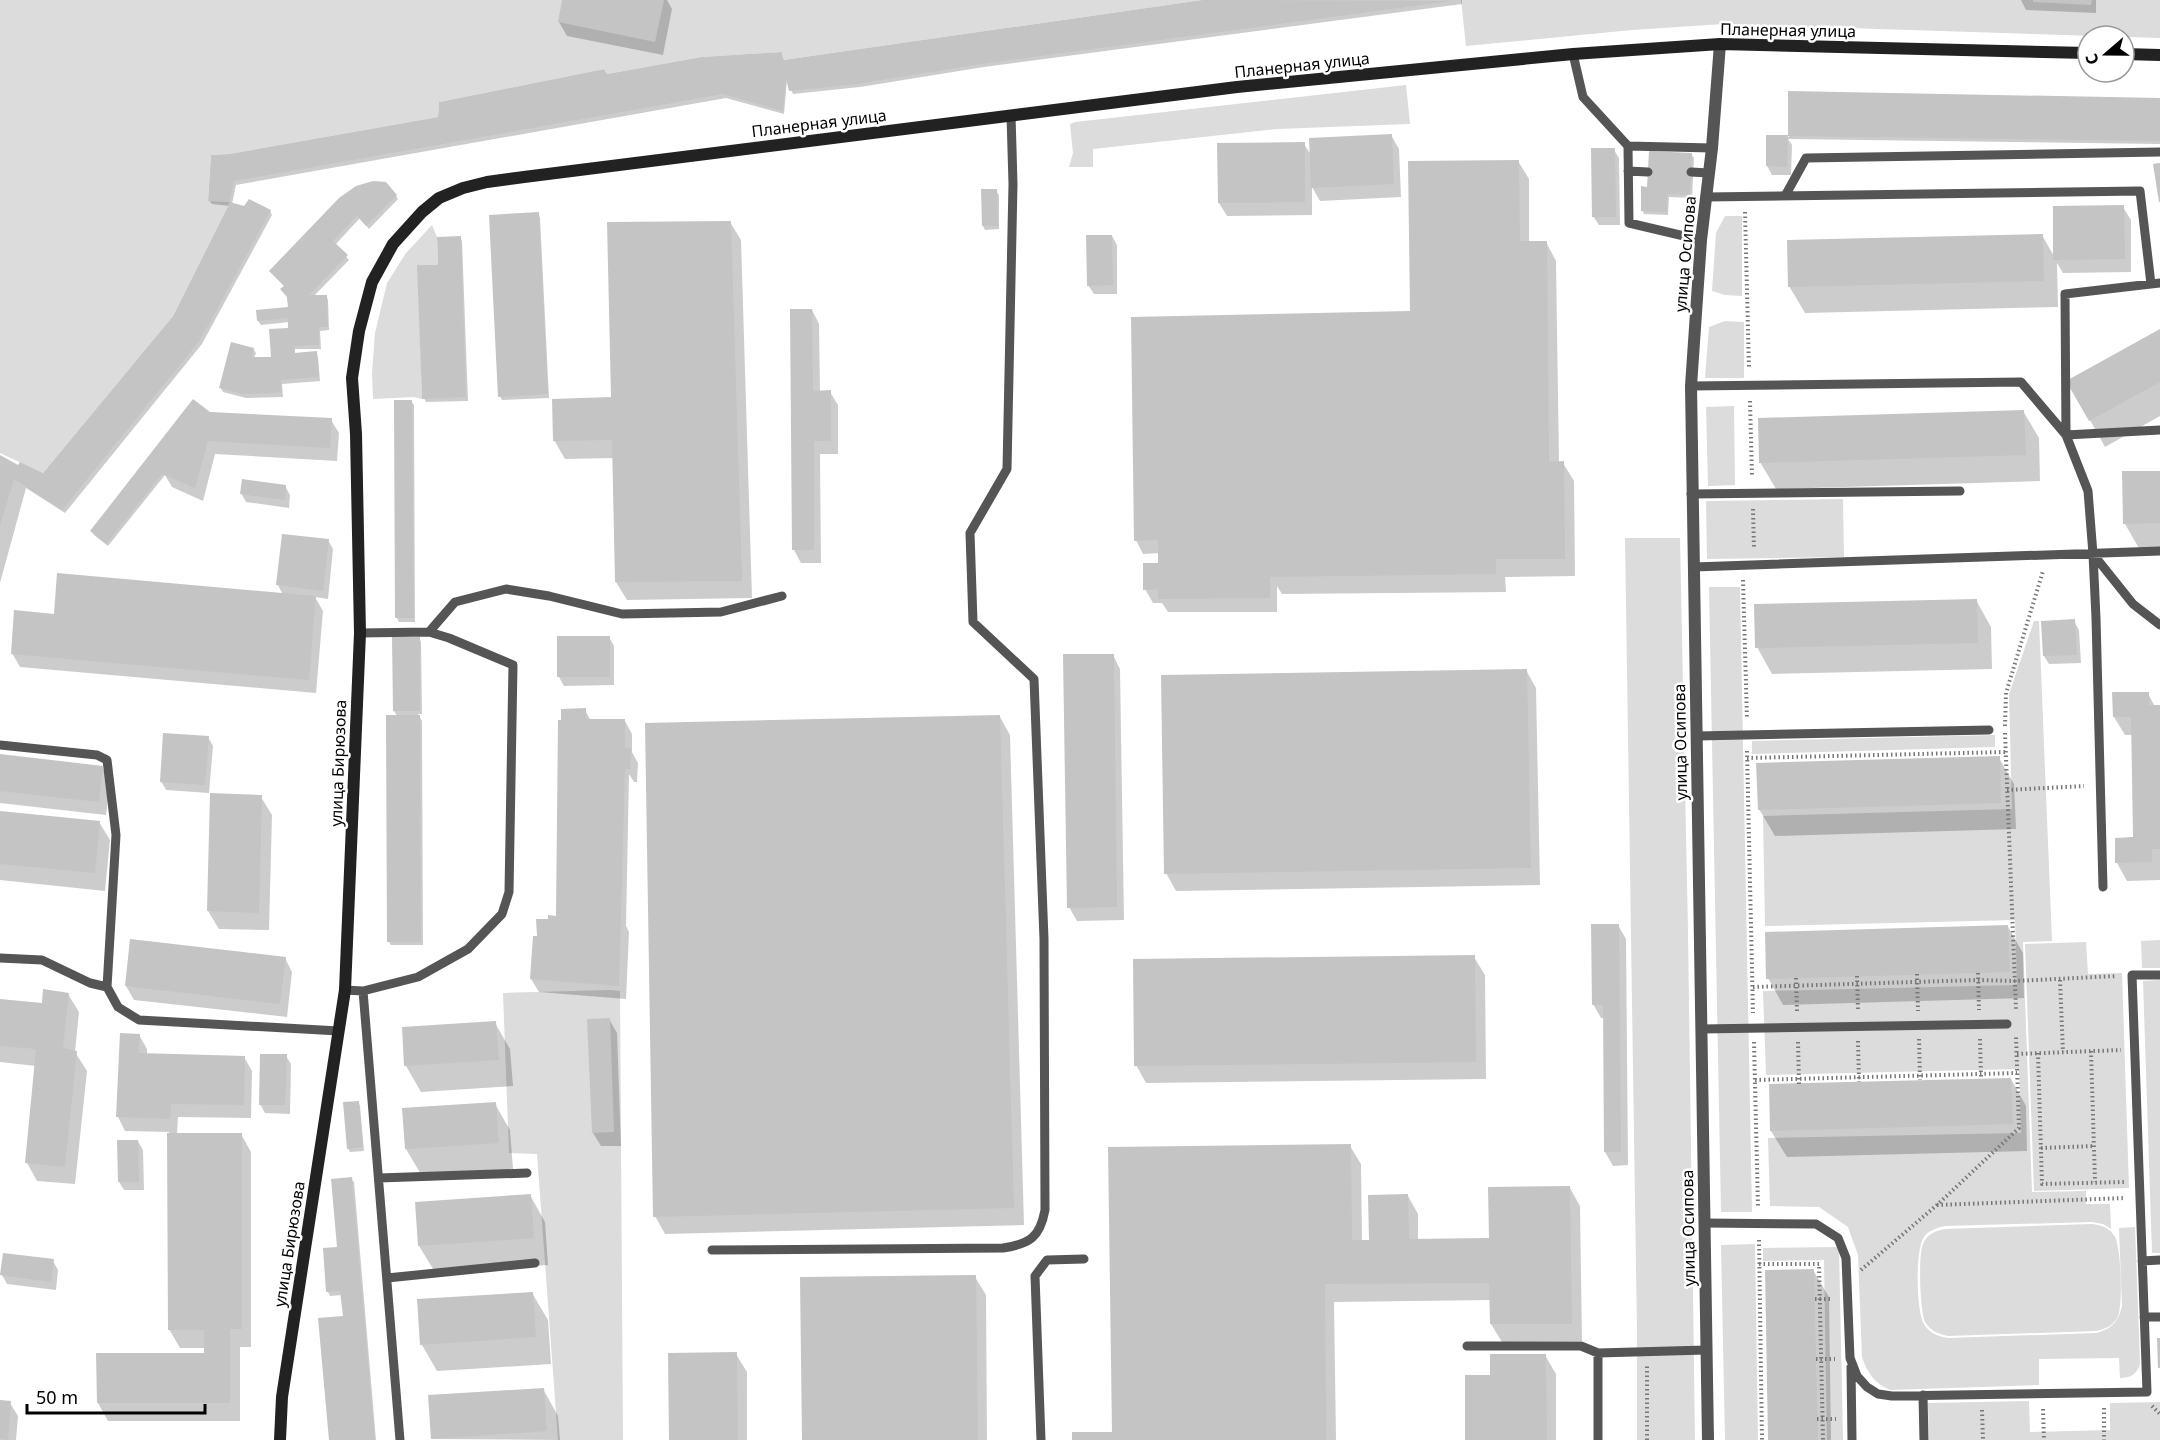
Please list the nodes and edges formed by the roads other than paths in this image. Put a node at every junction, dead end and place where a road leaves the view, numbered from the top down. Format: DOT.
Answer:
graph roads {
  1 [pos="1720,44"];
  2 [pos="2076,53"];
  3 [pos="1573,54"];
  4 [pos="2136,54"];
  5 [pos="2160,55"];
  6 [pos="1011,115"];
  7 [pos="1628,146"];
  8 [pos="1712,148"];
  9 [pos="2160,152"];
  10 [pos="1628,171"];
  11 [pos="1648,172"];
  12 [pos="1691,172"];
  13 [pos="1709,173"];
  14 [pos="524,177"];
  15 [pos="1707,196"];
  16 [pos="1785,196"];
  17 [pos="1701,240"];
  18 [pos="2155,284"];
  19 [pos="1690,386"];
  20 [pos="2160,429"];
  21 [pos="2066,435"];
  22 [pos="1960,491"];
  23 [pos="1691,494"];
  24 [pos="2160,551"];
  25 [pos="2092,554"];
  26 [pos="1694,567"];
  27 [pos="782,596"];
  28 [pos="2160,625"];
  29 [pos="429,632"];
  30 [pos="360,633"];
  31 [pos="1989,730"];
  32 [pos="1697,736"];
  33 [pos="0,745"];
  34 [pos="2103,887"];
  35 [pos="0,958"];
  36 [pos="2160,975"];
  37 [pos="107,987"];
  38 [pos="345,990"];
  39 [pos="363,991"];
  40 [pos="2007,1024"];
  41 [pos="1701,1029"];
  42 [pos="339,1031"];
  43 [pos="527,1173"];
  44 [pos="379,1178"];
  45 [pos="1704,1223"];
  46 [pos="712,1250"];
  47 [pos="1084,1259"];
  48 [pos="2160,1260"];
  49 [pos="2142,1261"];
  50 [pos="535,1263"];
  51 [pos="387,1278"];
  52 [pos="2144,1317"];
  53 [pos="2160,1317"];
  54 [pos="1467,1346"];
  55 [pos="1706,1350"];
  56 [pos="1598,1353"];
  57 [pos="1851,1358"];
  58 [pos="1923,1395"];
  59 [pos="280,1440"];
  60 [pos="400,1440"];
  61 [pos="1041,1440"];
  62 [pos="1598,1440"];
  63 [pos="1708,1440"];
  64 [pos="1852,1440"];
  65 [pos="1924,1440"];
  1 -- 2 [label="main road, Планерная улица"];
  1 -- 3 [label="main road, Планерная улица"];
  1 -- 8 [label="street, улица Осипова"];
  3 -- 6 [label="main road, Планерная улица"];
  3 -- 7 [label="lane"];
  4 -- 5 [label="main road"];
  6 -- 14 [label="main road, Планерная улица"];
  6 -- 46 [label="lane"];
  7 -- 8 [label="lane"];
  7 -- 10 [label="lane"];
  8 -- 13 [label="street, улица Осипова"];
  9 -- 16 [label="lane"];
  10 -- 11 [label="lane"];
  10 -- 17 [label="lane"];
  12 -- 13 [label="lane"];
  13 -- 15 [label="street, улица Осипова"];
  14 -- 30 [label="main road, улица Бирюзова"];
  15 -- 16 [label="lane"];
  15 -- 17 [label="street, улица Осипова"];
  16 -- 18 [label="lane"];
  17 -- 19 [label="street, улица Осипова"];
  18 -- 21 [label="lane"];
  19 -- 21 [label="lane"];
  19 -- 23 [label="street, улица Осипова"];
  20 -- 21 [label="lane"];
  21 -- 25 [label="lane"];
  22 -- 23 [label="lane"];
  23 -- 26 [label="street, улица Осипова"];
  24 -- 25 [label="lane"];
  25 -- 26 [label="lane"];
  25 -- 28 [label="lane"];
  25 -- 34 [label="lane"];
  26 -- 32 [label="street, улица Осипова"];
  27 -- 29 [label="lane"];
  29 -- 30 [label="lane"];
  29 -- 39 [label="lane"];
  30 -- 38 [label="main road, улица Бирюзова"];
  31 -- 32 [label="lane"];
  32 -- 41 [label="street, улица Осипова"];
  33 -- 37 [label="lane"];
  35 -- 37 [label="lane"];
  36 -- 49 [label="lane"];
  37 -- 42 [label="lane"];
  38 -- 39 [label="lane"];
  38 -- 42 [label="main road, улица Бирюзова"];
  39 -- 44 [label="lane"];
  40 -- 41 [label="lane"];
  41 -- 45 [label="street, улица Осипова"];
  42 -- 59 [label="main road, улица Бирюзова"];
  43 -- 44 [label="lane"];
  44 -- 51 [label="lane"];
  45 -- 55 [label="street, улица Осипова"];
  45 -- 57 [label="lane"];
  47 -- 61 [label="lane"];
  48 -- 49 [label="lane"];
  49 -- 52 [label="lane"];
  50 -- 51 [label="lane"];
  51 -- 60 [label="lane"];
  52 -- 53 [label="lane"];
  52 -- 58 [label="lane"];
  54 -- 56 [label="lane"];
  55 -- 56 [label="lane"];
  55 -- 63 [label="street, улица Осипова"];
  56 -- 62 [label="lane"];
  57 -- 58 [label="lane"];
  57 -- 64 [label="lane"];
  58 -- 65 [label="lane"];
}
